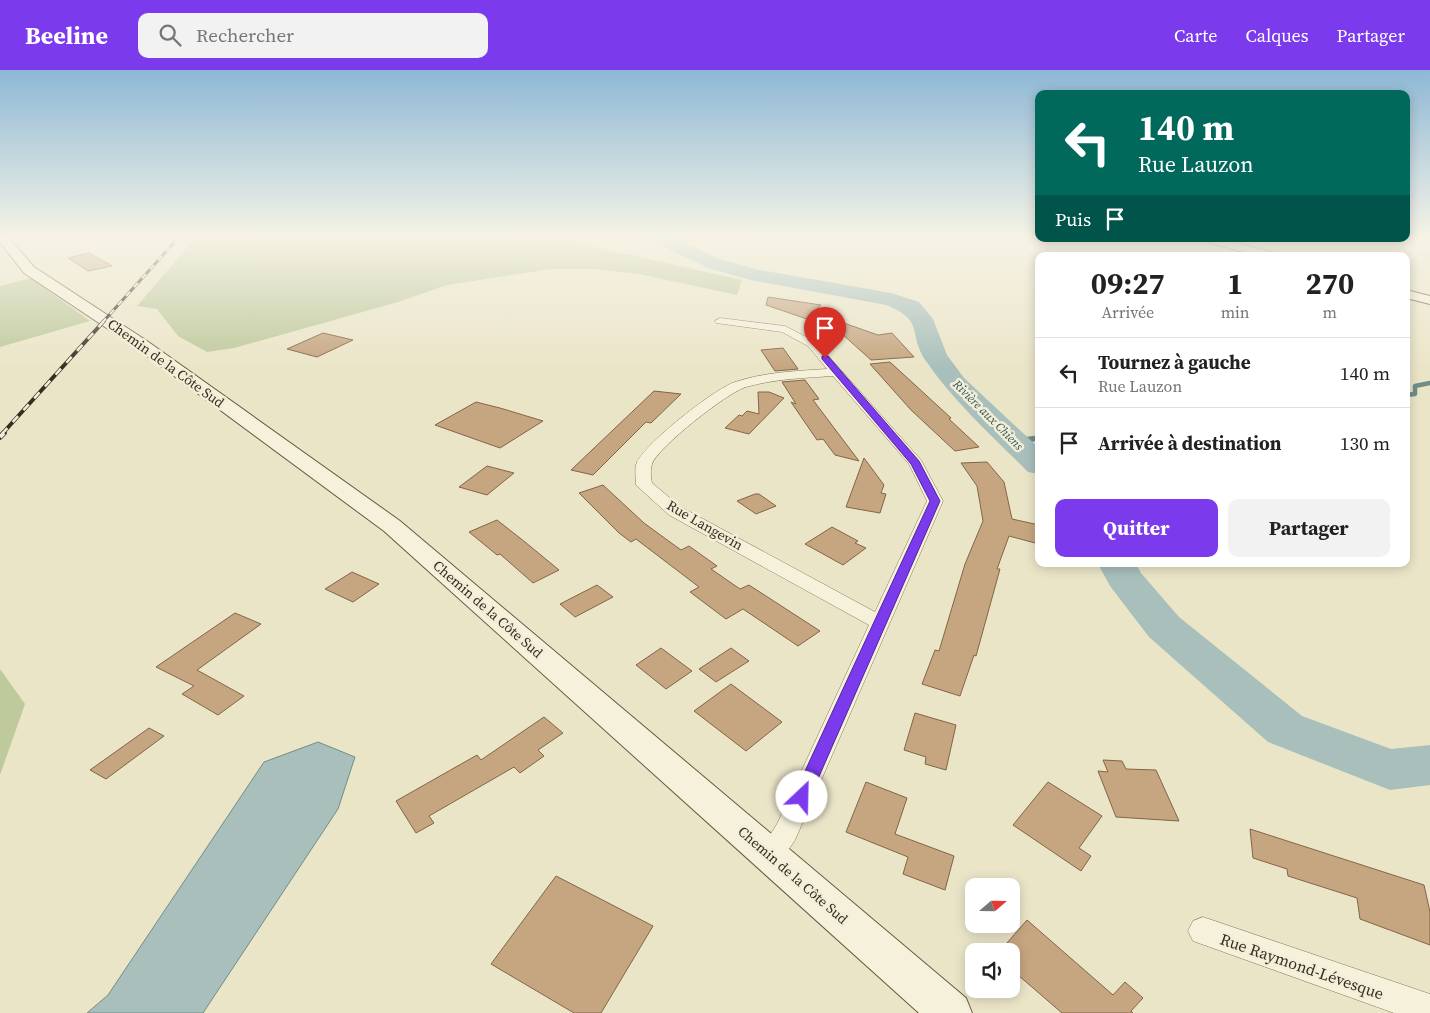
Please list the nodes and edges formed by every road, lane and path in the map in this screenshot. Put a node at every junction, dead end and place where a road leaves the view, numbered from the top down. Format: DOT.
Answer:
graph roads {
  1 [pos="44,280"];
  2 [pos="1410,295"];
  3 [pos="1430,300"];
  4 [pos="720,321"];
  5 [pos="838,372"];
  6 [pos="879,622"];
  7 [pos="770,855"];
  8 [pos="1203,931"];
  9 [pos="1430,1010"];
  10 [pos="952,1013"];
  1 -- 7 [label="street, Chemin de la Côte Sud"];
  2 -- 3 [label="street"];
  4 -- 5 [label="street"];
  5 -- 6 [label="street"];
  5 -- 6 [label="street, Rue Langevin"];
  6 -- 7 [label="street"];
  7 -- 10 [label="street, Chemin de la Côte Sud"];
  8 -- 9 [label="street, Rue Raymond-Lévesque"];
}
